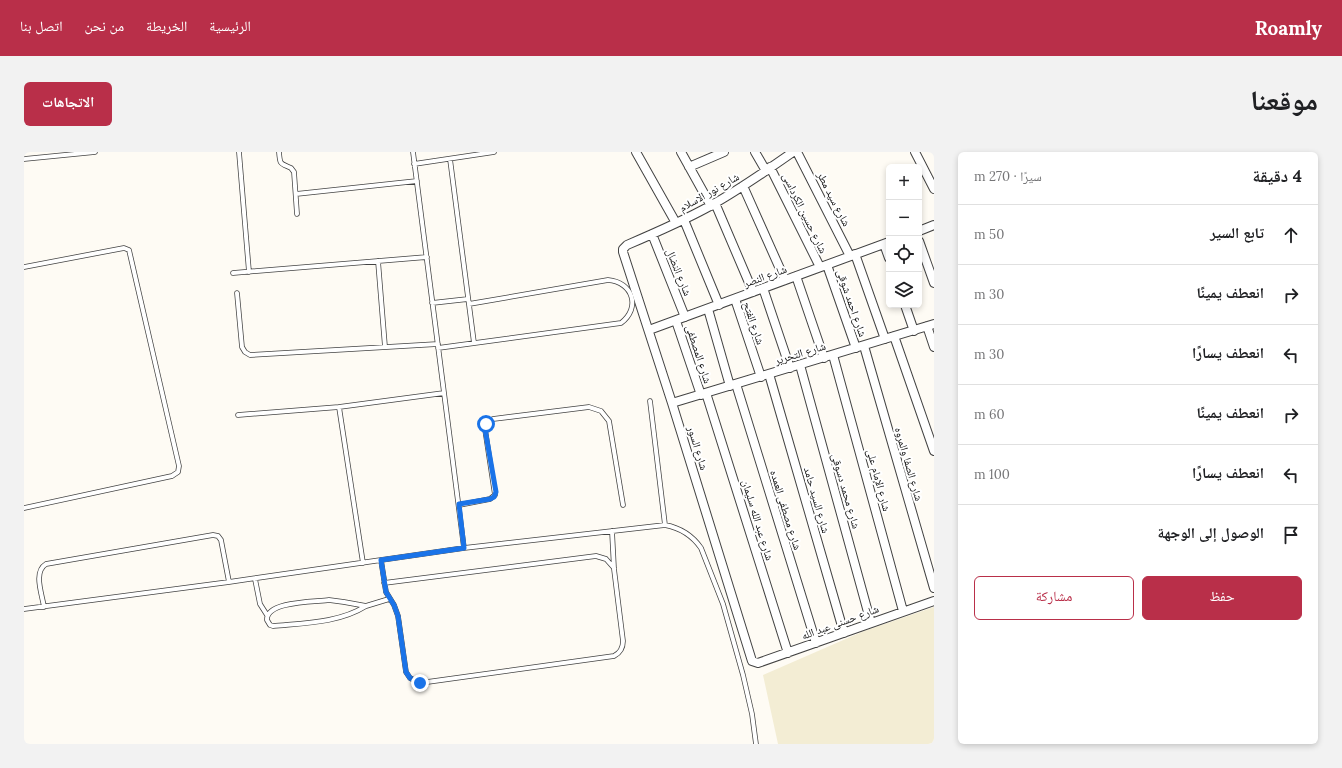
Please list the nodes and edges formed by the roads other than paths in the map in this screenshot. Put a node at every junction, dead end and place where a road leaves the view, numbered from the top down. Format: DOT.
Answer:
graph roads {
  1 [pos="95,152"];
  2 [pos="239,152"];
  3 [pos="279,152"];
  4 [pos="413,152"];
  5 [pos="494,152"];
  6 [pos="636,152"];
  7 [pos="681,152"];
  8 [pos="724,152"];
  9 [pos="755,152"];
  10 [pos="793,152"];
  11 [pos="797,152"];
  12 [pos="915,152"];
  13 [pos="24,158"];
  14 [pos="450,158"];
  15 [pos="414,164"];
  16 [pos="689,168"];
  17 [pos="768,169"];
  18 [pos="416,181"];
  19 [pos="743,186"];
  20 [pos="934,189"];
  21 [pos="296,194"];
  22 [pos="713,204"];
  23 [pos="297,214"];
  24 [pos="680,221"];
  25 [pos="934,225"];
  26 [pos="922,230"];
  27 [pos="652,234"];
  28 [pos="631,243"];
  29 [pos="886,243"];
  30 [pos="922,249"];
  31 [pos="853,255"];
  32 [pos="426,257"];
  33 [pos="378,261"];
  34 [pos="823,266"];
  35 [pos="24,267"];
  36 [pos="249,272"];
  37 [pos="233,273"];
  38 [pos="796,276"];
  39 [pos="785,280"];
  40 [pos="934,283"];
  41 [pos="763,288"];
  42 [pos="753,292"];
  43 [pos="237,293"];
  44 [pos="468,299"];
  45 [pos="735,299"];
  46 [pos="432,303"];
  47 [pos="469,304"];
  48 [pos="719,305"];
  49 [pos="906,308"];
  50 [pos="708,309"];
  51 [pos="685,317"];
  52 [pos="676,320"];
  53 [pos="930,325"];
  54 [pos="649,330"];
  55 [pos="914,330"];
  56 [pos="894,336"];
  57 [pos="885,339"];
  58 [pos="474,343"];
  59 [pos="438,346"];
  60 [pos="385,347"];
  61 [pos="860,347"];
  62 [pos="934,347"];
  63 [pos="833,355"];
  64 [pos="824,358"];
  65 [pos="800,365"];
  66 [pos="790,368"];
  67 [pos="765,375"];
  68 [pos="733,385"];
  69 [pos="444,394"];
  70 [pos="704,394"];
  71 [pos="650,401"];
  72 [pos="672,403"];
  73 [pos="339,407"];
  74 [pos="238,415"];
  75 [pos="932,437"];
  76 [pos="934,451"];
  77 [pos="459,504"];
  78 [pos="623,505"];
  79 [pos="24,508"];
  80 [pos="665,525"];
  81 [pos="612,531"];
  82 [pos="464,548"];
  83 [pos="381,560"];
  84 [pos="363,563"];
  85 [pos="614,569"];
  86 [pos="255,579"];
  87 [pos="229,582"];
  88 [pos="384,583"];
  89 [pos="934,588"];
  90 [pos="390,599"];
  91 [pos="934,600"];
  92 [pos="366,606"];
  93 [pos="44,607"];
  94 [pos="24,609"];
  95 [pos="904,611"];
  96 [pos="268,615"];
  97 [pos="871,623"];
  98 [pos="844,633"];
  99 [pos="816,643"];
  100 [pos="788,652"];
  101 [pos="754,662"];
  102 [pos="756,744"];
  1 -- 13 [label="lane"];
  2 -- 36 [label="lane"];
  3 -- 21 [label="lane"];
  4 -- 15 [label="lane"];
  5 -- 14 [label="lane"];
  6 -- 24 [label="street"];
  7 -- 16 [label="street"];
  8 -- 16 [label="street"];
  9 -- 17 [label="street, شارع حسين الكرداسى"];
  10 -- 17 [label="street, شارع نور الاسلام"];
  11 -- 31 [label="street, شارع سيد مطر"];
  12 -- 20 [label="street"];
  14 -- 15 [label="lane"];
  14 -- 44 [label="lane"];
  15 -- 18 [label="lane"];
  16 -- 22 [label="street"];
  17 -- 19 [label="street, شارع نور الاسلام"];
  17 -- 34 [label="street, شارع حسين الكرداسى"];
  18 -- 21 [label="lane"];
  18 -- 32 [label="lane"];
  19 -- 22 [label="street, شارع نور الاسلام"];
  19 -- 39 [label="street"];
  21 -- 23 [label="lane"];
  22 -- 24 [label="street, شارع نور الاسلام"];
  22 -- 42 [label="street"];
  24 -- 27 [label="street, شارع نور الاسلام"];
  24 -- 48 [label="street"];
  25 -- 26 [label="street"];
  27 -- 28 [label="street, شارع نور الاسلام"];
  27 -- 51 [label="street, شارع النضال"];
  28 -- 54 [label="street, شارع السور"];
  29 -- 31 [label="street, شارع النصر"];
  30 -- 40 [label="street"];
  31 -- 34 [label="street, شارع النصر"];
  31 -- 57 [label="street, شارع سيد مطر"];
  32 -- 33 [label="lane"];
  32 -- 46 [label="lane"];
  33 -- 36 [label="lane"];
  33 -- 60 [label="lane"];
  34 -- 38 [label="street, شارع النصر"];
  34 -- 61 [label="street, شارع احمد شوقى"];
  35 -- 79 [label="lane"];
  36 -- 37 [label="lane"];
  38 -- 39 [label="street, شارع النصر"];
  38 -- 64 [label="street"];
  39 -- 41 [label="street, شارع النصر"];
  41 -- 42 [label="street, شارع النصر"];
  41 -- 66 [label="street"];
  42 -- 45 [label="street, شارع النصر"];
  43 -- 60 [label="lane"];
  44 -- 46 [label="lane"];
  44 -- 47 [label="lane"];
  45 -- 48 [label="street, شارع النصر"];
  45 -- 67 [label="street, شارع الفتح"];
  46 -- 59 [label="lane"];
  47 -- 58 [label="lane"];
  47 -- 58 [label="lane"];
  48 -- 50 [label="street, شارع النصر"];
  49 -- 55 [label="street"];
  50 -- 51 [label="street, شارع النصر"];
  50 -- 68 [label="street, شارع مصطفى العمده"];
  51 -- 52 [label="street, شارع النصر"];
  52 -- 54 [label="street, شارع النصر"];
  52 -- 70 [label="street, شارع المصطفى"];
  53 -- 55 [label="street, شارع التحرير"];
  53 -- 62 [label="street"];
  54 -- 72 [label="street, شارع السور"];
  55 -- 56 [label="street, شارع التحرير"];
  56 -- 57 [label="street, شارع التحرير"];
  56 -- 75 [label="street"];
  57 -- 61 [label="street, شارع التحرير"];
  58 -- 59 [label="lane"];
  59 -- 60 [label="lane"];
  59 -- 69 [label="lane"];
  61 -- 63 [label="street, شارع التحرير"];
  61 -- 89 [label="street, شارع الصفا والمروه"];
  63 -- 64 [label="street, شارع التحرير"];
  63 -- 95 [label="street, شارع الإمام على"];
  64 -- 65 [label="street, شارع التحرير"];
  65 -- 66 [label="street, شارع التحرير"];
  65 -- 97 [label="street, شارع محمد دسوقى"];
  66 -- 67 [label="street, شارع التحرير"];
  67 -- 68 [label="street, شارع التحرير"];
  67 -- 98 [label="street, شارع السيد حامد"];
  68 -- 70 [label="street, شارع التحرير"];
  68 -- 99 [label="street, شارع مصطفى العمده"];
  69 -- 73 [label="lane"];
  69 -- 77 [label="lane"];
  70 -- 72 [label="street, شارع التحرير"];
  70 -- 100 [label="street, شارع عبد الله سليمان"];
  71 -- 80 [label="lane"];
  72 -- 101 [label="street, شارع السور"];
  73 -- 74 [label="lane"];
  73 -- 84 [label="lane"];
  75 -- 76 [label="street"];
  77 -- 78 [label="lane"];
  77 -- 82 [label="lane"];
  80 -- 81 [label="lane"];
  80 -- 102 [label="lane"];
  81 -- 82 [label="lane"];
  81 -- 85 [label="lane"];
  82 -- 83 [label="lane"];
  83 -- 84 [label="lane"];
  83 -- 88 [label="lane"];
  84 -- 86 [label="lane"];
  85 -- 88 [label="lane"];
  85 -- 90 [label="lane"];
  86 -- 87 [label="lane"];
  86 -- 96 [label="lane"];
  87 -- 93 [label="lane"];
  87 -- 93 [label="lane"];
  88 -- 90 [label="lane"];
  90 -- 92 [label="lane"];
  91 -- 95 [label="street, شارع حسنى عبد الله"];
  92 -- 96 [label="lane"];
  92 -- 96 [label="lane"];
  93 -- 94 [label="lane"];
  95 -- 97 [label="street, شارع حسنى عبد الله"];
  97 -- 98 [label="street, شارع حسنى عبد الله"];
  98 -- 99 [label="street, شارع حسنى عبد الله"];
  99 -- 100 [label="street, شارع حسنى عبد الله"];
  100 -- 101 [label="street, شارع حسنى عبد الله"];
}
